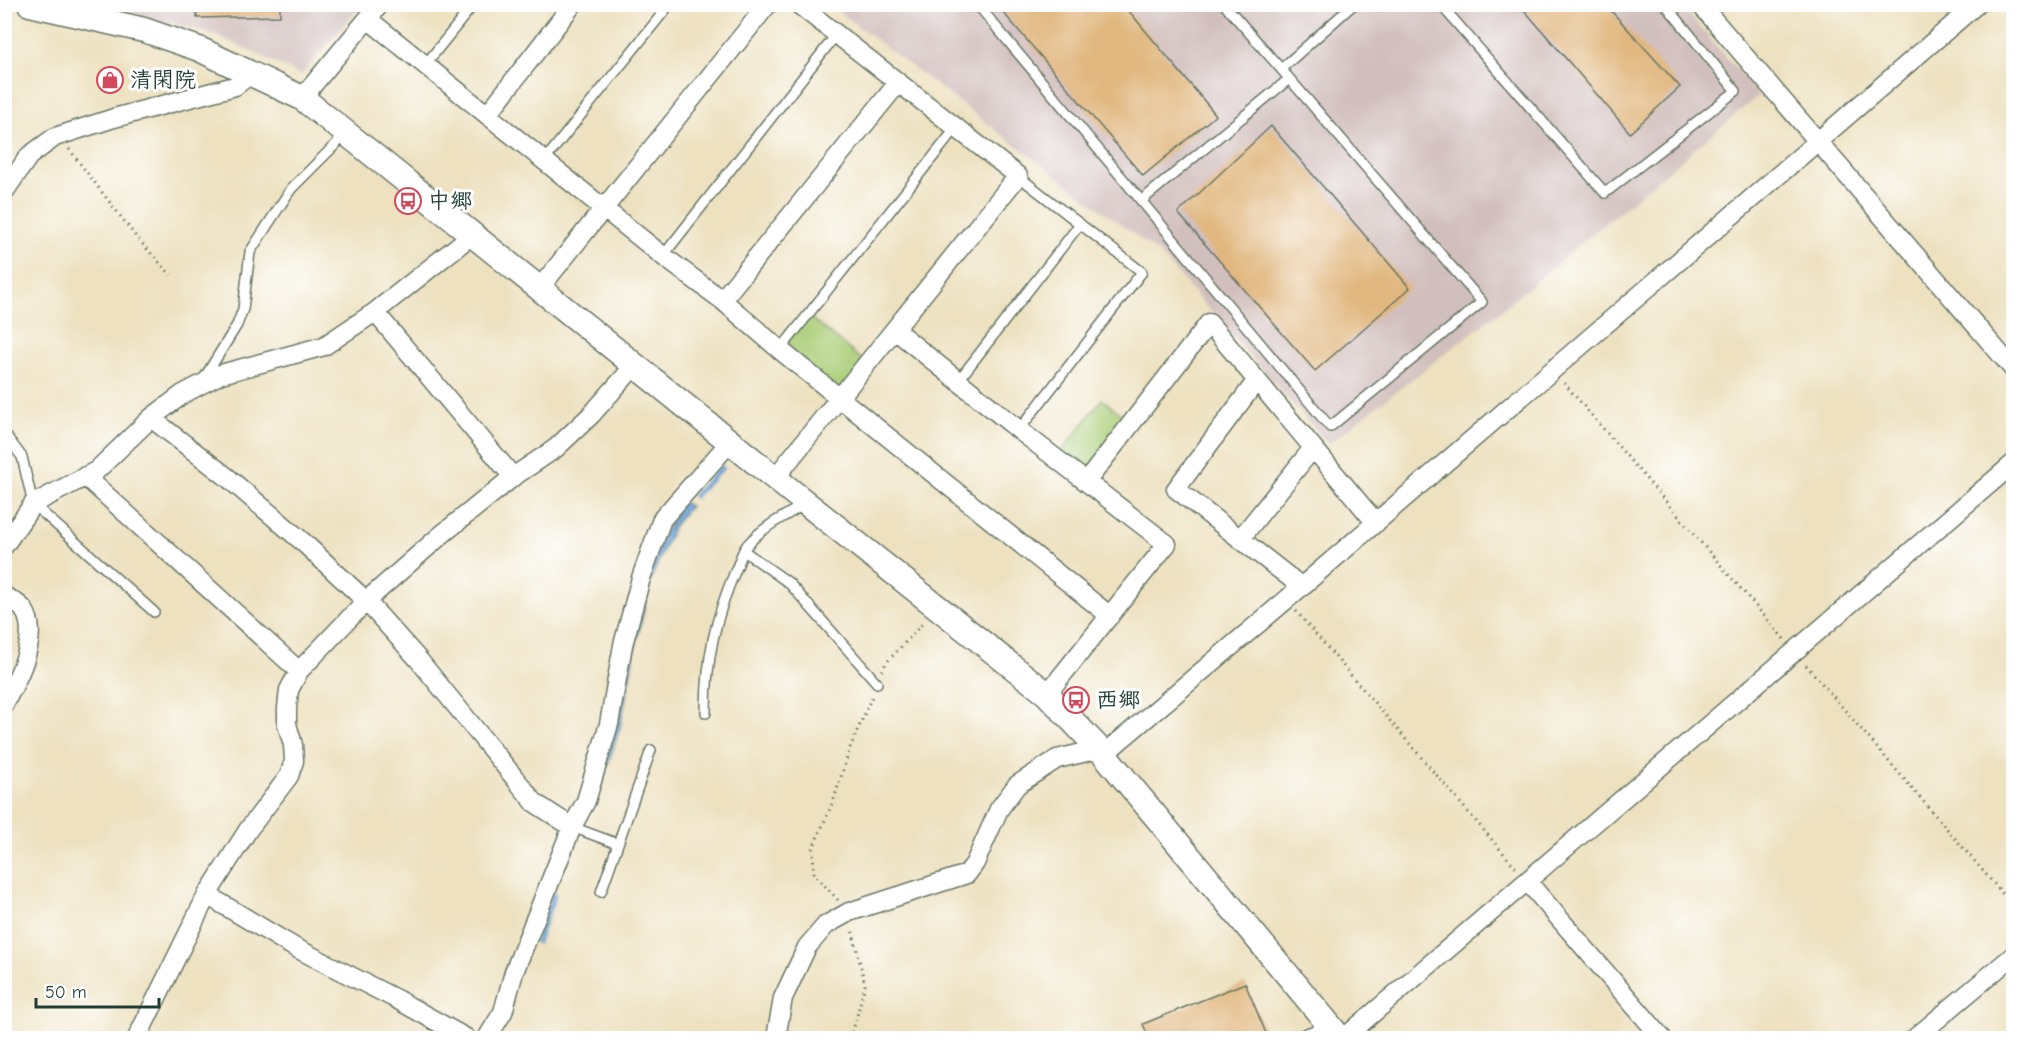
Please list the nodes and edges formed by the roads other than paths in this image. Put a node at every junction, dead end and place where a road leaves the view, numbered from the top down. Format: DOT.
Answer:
graph roads {
  1 [pos="381,4"];
  2 [pos="474,4"];
  3 [pos="573,4"];
  4 [pos="670,4"];
  5 [pos="768,4"];
  6 [pos="798,4"];
  7 [pos="977,4"];
  8 [pos="1224,4"];
  9 [pos="1354,4"];
  10 [pos="1440,4"];
  11 [pos="1665,4"];
  12 [pos="1700,4"];
  13 [pos="1977,4"];
  14 [pos="31,5"];
  15 [pos="369,20"];
  16 [pos="837,34"];
  17 [pos="425,64"];
  18 [pos="1281,69"];
  19 [pos="252,73"];
  20 [pos="1289,79"];
  21 [pos="898,83"];
  22 [pos="302,98"];
  23 [pos="487,115"];
  24 [pos="956,128"];
  25 [pos="346,134"];
  26 [pos="1817,143"];
  27 [pos="544,161"];
  28 [pos="1018,176"];
  29 [pos="4,192"];
  30 [pos="1141,201"];
  31 [pos="604,209"];
  32 [pos="1080,224"];
  33 [pos="473,234"];
  34 [pos="663,256"];
  35 [pos="539,289"];
  36 [pos="722,300"];
  37 [pos="375,312"];
  38 [pos="895,330"];
  39 [pos="780,350"];
  40 [pos="636,364"];
  41 [pos="2013,370"];
  42 [pos="1257,380"];
  43 [pos="957,381"];
  44 [pos="201,385"];
  45 [pos="840,398"];
  46 [pos="151,418"];
  47 [pos="1019,430"];
  48 [pos="7,437"];
  49 [pos="730,442"];
  50 [pos="1313,448"];
  51 [pos="2013,463"];
  52 [pos="85,476"];
  53 [pos="513,477"];
  54 [pos="775,478"];
  55 [pos="1086,482"];
  56 [pos="806,503"];
  57 [pos="33,504"];
  58 [pos="1376,522"];
  59 [pos="1240,539"];
  60 [pos="4,546"];
  61 [pos="744,551"];
  62 [pos="1302,586"];
  63 [pos="4,596"];
  64 [pos="366,601"];
  65 [pos="154,612"];
  66 [pos="1110,616"];
  67 [pos="299,671"];
  68 [pos="878,683"];
  69 [pos="1047,694"];
  70 [pos="4,704"];
  71 [pos="706,713"];
  72 [pos="651,750"];
  73 [pos="1102,752"];
  74 [pos="572,827"];
  75 [pos="618,844"];
  76 [pos="1527,881"];
  77 [pos="601,892"];
  78 [pos="207,895"];
  79 [pos="2013,955"];
  80 [pos="1339,1035"];
  81 [pos="137,1038"];
  82 [pos="466,1038"];
  83 [pos="487,1038"];
  84 [pos="776,1038"];
  85 [pos="1306,1038"];
  86 [pos="1662,1038"];
  87 [pos="1915,1038"];
  1 -- 15 [label="street"];
  2 -- 17 [label="lane"];
  3 -- 23 [label="street"];
  4 -- 27 [label="lane"];
  5 -- 31 [label="street"];
  6 -- 16 [label="street"];
  7 -- 30 [label="lane"];
  8 -- 18 [label="lane"];
  9 -- 18 [label="lane"];
  10 -- 11 [label="lane"];
  12 -- 26 [label="street"];
  13 -- 26 [label="street"];
  14 -- 19 [label="street"];
  15 -- 17 [label="street"];
  15 -- 22 [label="street"];
  16 -- 21 [label="street"];
  16 -- 34 [label="lane"];
  17 -- 23 [label="street"];
  18 -- 20 [label="lane"];
  19 -- 22 [label="street"];
  19 -- 29 [label="street"];
  20 -- 30 [label="lane"];
  20 -- 30 [label="lane"];
  21 -- 24 [label="street"];
  21 -- 36 [label="street"];
  22 -- 25 [label="street"];
  23 -- 27 [label="street"];
  24 -- 28 [label="street"];
  24 -- 39 [label="lane"];
  25 -- 33 [label="street"];
  25 -- 44 [label="lane"];
  26 -- 41 [label="street"];
  26 -- 58 [label="street"];
  27 -- 31 [label="street"];
  28 -- 32 [label="lane"];
  28 -- 38 [label="street"];
  31 -- 34 [label="street"];
  31 -- 35 [label="street"];
  32 -- 43 [label="lane"];
  32 -- 47 [label="lane"];
  33 -- 35 [label="street"];
  33 -- 37 [label="street"];
  34 -- 36 [label="street"];
  35 -- 40 [label="street"];
  36 -- 39 [label="street"];
  37 -- 44 [label="street"];
  37 -- 53 [label="street"];
  38 -- 43 [label="street"];
  38 -- 45 [label="street"];
  39 -- 45 [label="street"];
  40 -- 49 [label="street"];
  40 -- 53 [label="street"];
  42 -- 50 [label="street"];
  42 -- 55 [label="street"];
  42 -- 59 [label="street"];
  43 -- 47 [label="street"];
  44 -- 46 [label="street"];
  45 -- 54 [label="street"];
  45 -- 66 [label="street"];
  46 -- 52 [label="street"];
  46 -- 64 [label="street"];
  47 -- 55 [label="street"];
  48 -- 57 [label="lane"];
  49 -- 54 [label="street"];
  49 -- 74 [label="street"];
  50 -- 58 [label="street"];
  50 -- 59 [label="street"];
  51 -- 76 [label="street"];
  52 -- 57 [label="street"];
  52 -- 67 [label="street"];
  53 -- 64 [label="street"];
  54 -- 56 [label="street"];
  55 -- 66 [label="street"];
  56 -- 61 [label="lane"];
  56 -- 69 [label="street"];
  57 -- 60 [label="street"];
  57 -- 65 [label="lane"];
  58 -- 62 [label="street"];
  59 -- 62 [label="street"];
  61 -- 68 [label="lane"];
  61 -- 71 [label="lane"];
  62 -- 73 [label="street"];
  63 -- 70 [label="street"];
  64 -- 67 [label="street"];
  64 -- 74 [label="street"];
  66 -- 69 [label="street"];
  67 -- 78 [label="street"];
  69 -- 73 [label="street"];
  72 -- 75 [label="lane"];
  73 -- 80 [label="street"];
  73 -- 84 [label="street"];
  74 -- 75 [label="lane"];
  74 -- 83 [label="street"];
  75 -- 77 [label="lane"];
  76 -- 80 [label="street"];
  76 -- 86 [label="street"];
  78 -- 81 [label="street"];
  78 -- 82 [label="street"];
  79 -- 87 [label="street"];
  80 -- 85 [label="street"];
}
